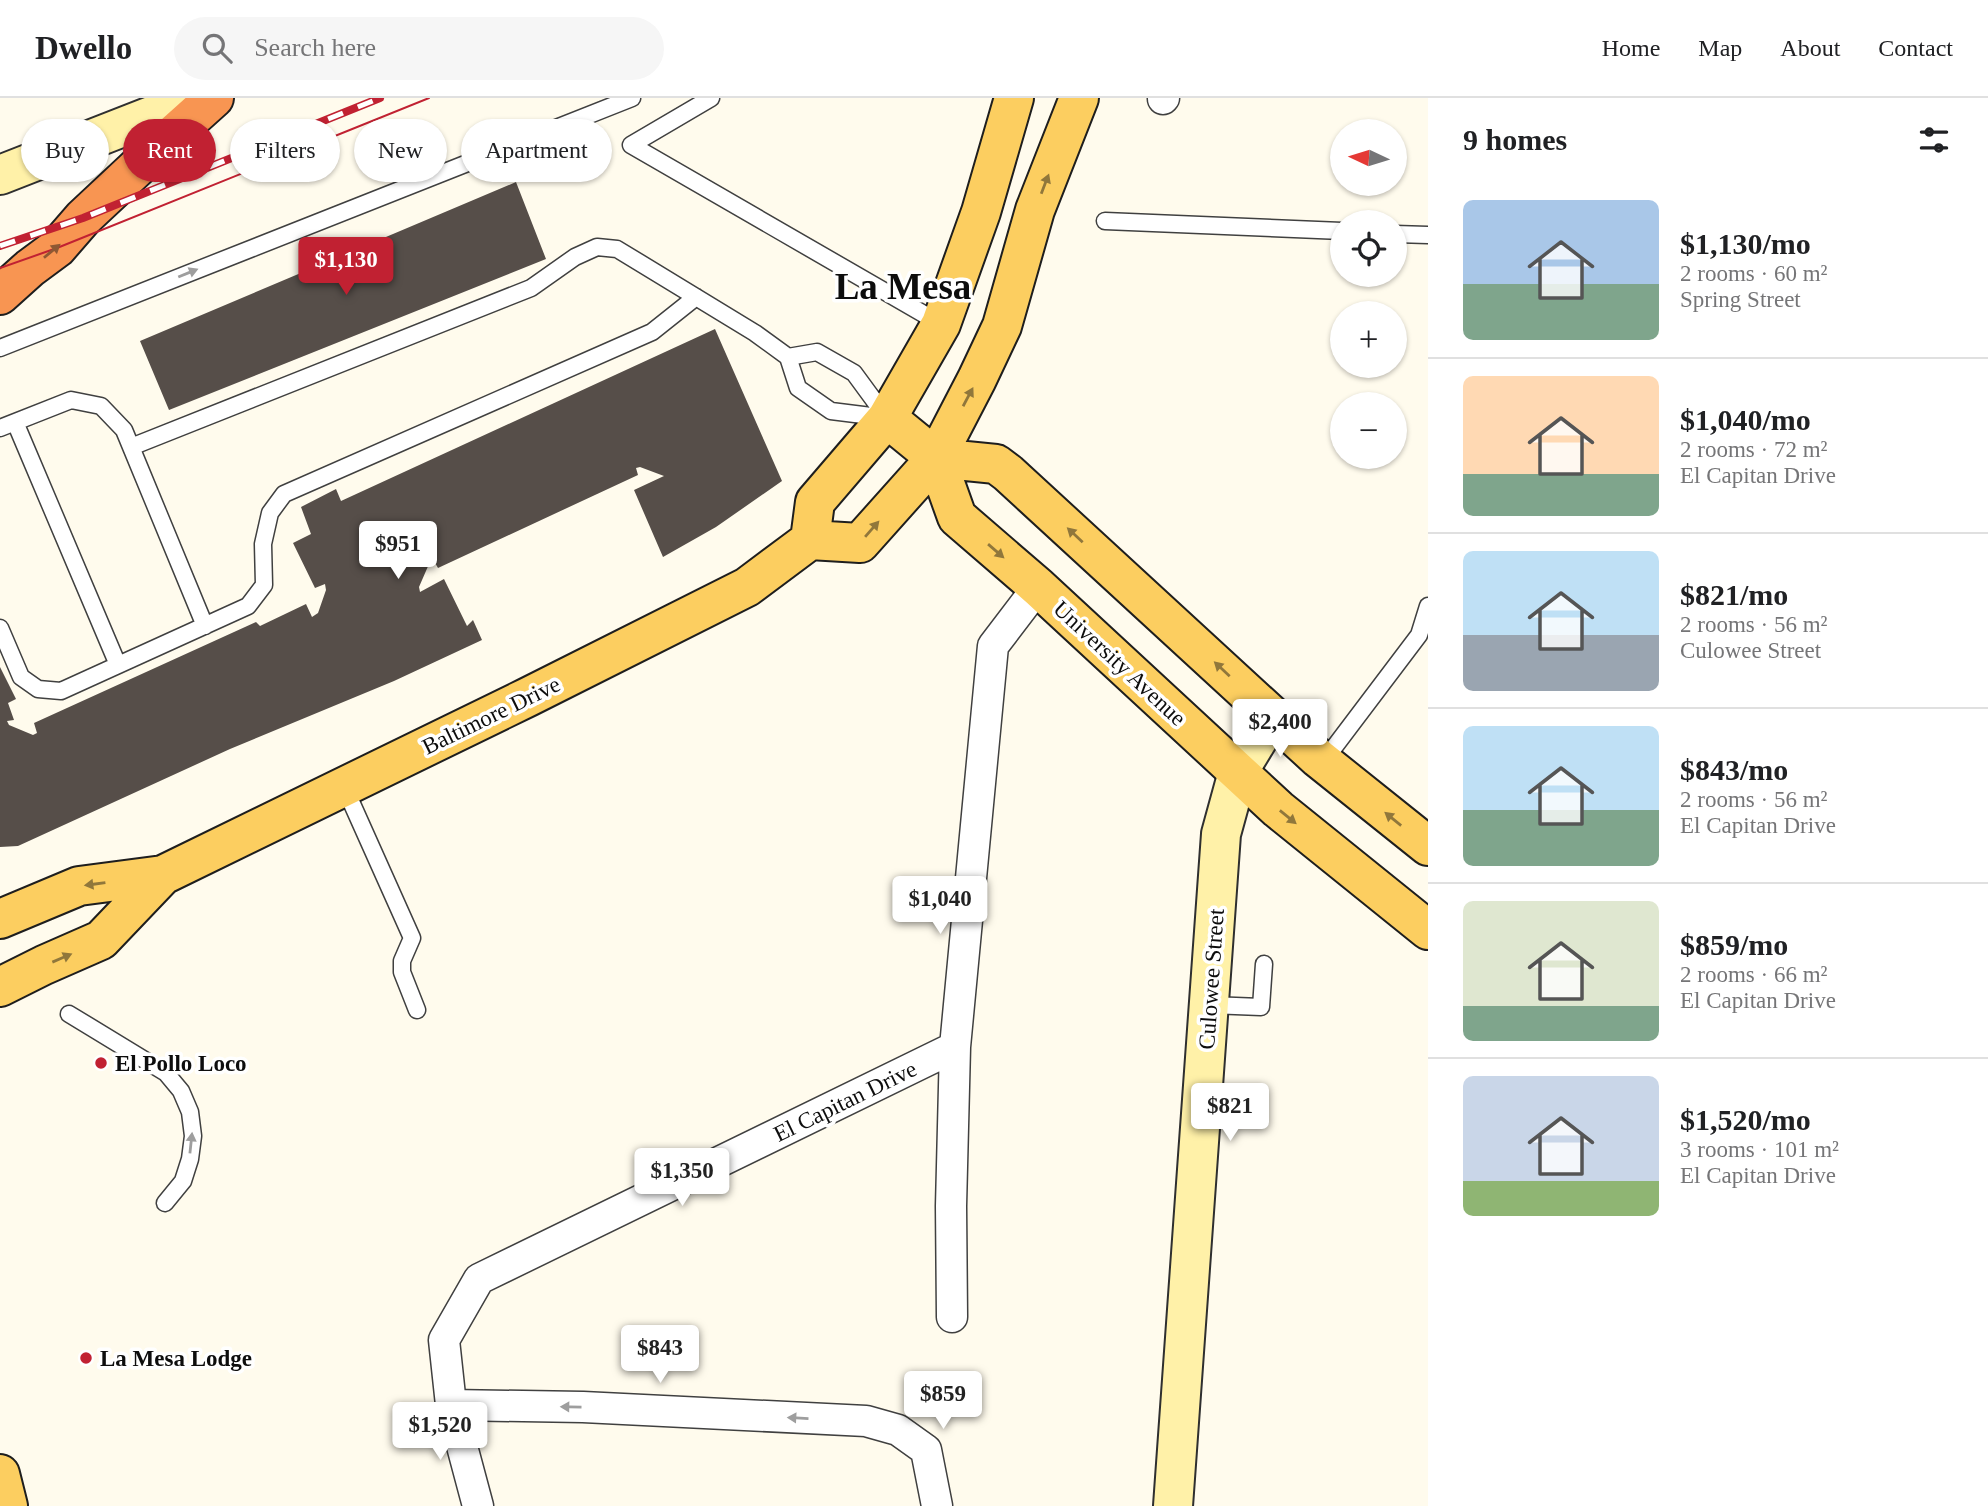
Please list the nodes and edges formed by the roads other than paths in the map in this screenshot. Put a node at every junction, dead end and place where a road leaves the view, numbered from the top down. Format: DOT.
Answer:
graph roads {
  1 [pos="197,98"];
  2 [pos="214,98"];
  3 [pos="632,98"];
  4 [pos="711,98"];
  5 [pos="1014,98"];
  6 [pos="1079,98"];
  7 [pos="0,175"];
  8 [pos="1105,221"];
  9 [pos="1330,231"];
  10 [pos="1407,234"];
  11 [pos="1428,235"];
  12 [pos="0,295"];
  13 [pos="696,297"];
  14 [pos="941,324"];
  15 [pos="0,348"];
  16 [pos="788,357"];
  17 [pos="887,418"];
  18 [pos="8,425"];
  19 [pos="131,447"];
  20 [pos="936,458"];
  21 [pos="810,540"];
  22 [pos="1038,587"];
  23 [pos="1428,606"];
  24 [pos="205,626"];
  25 [pos="0,628"];
  26 [pos="118,665"];
  27 [pos="1272,716"];
  28 [pos="1323,762"];
  29 [pos="1238,772"];
  30 [pos="344,786"];
  31 [pos="1428,846"];
  32 [pos="163,875"];
  33 [pos="0,919"];
  34 [pos="1428,930"];
  35 [pos="1264,964"];
  36 [pos="0,987"];
  37 [pos="1210,1005"];
  38 [pos="417,1010"];
  39 [pos="69,1014"];
  40 [pos="955,1047"];
  41 [pos="164,1203"];
  42 [pos="952,1317"];
  43 [pos="451,1405"];
  44 [pos="0,1474"];
  45 [pos="8,1506"];
  46 [pos="478,1506"];
  47 [pos="937,1506"];
  48 [pos="1174,1506"];
  1 -- 7 [label="street"];
  12 -- 2 [label="highway, one-way"];
  15 -- 3 [label="lane, one-way"];
  4 -- 14 [label="lane"];
  5 -- 14 [label="main road"];
  20 -- 6 [label="main road, one-way"];
  8 -- 9 [label="lane"];
  10 -- 11 [label="lane"];
  13 -- 16 [label="lane"];
  13 -- 19 [label="lane"];
  13 -- 24 [label="lane"];
  14 -- 17 [label="main road"];
  16 -- 17 [label="lane"];
  16 -- 17 [label="lane"];
  17 -- 20 [label="main road"];
  17 -- 21 [label="main road"];
  18 -- 19 [label="lane"];
  18 -- 26 [label="lane"];
  19 -- 24 [label="lane"];
  21 -- 20 [label="main road, one-way"];
  20 -- 22 [label="main road, University Avenue, one-way"];
  27 -- 20 [label="main road, one-way"];
  21 -- 30 [label="main road, Baltimore Drive"];
  22 -- 29 [label="main road, University Avenue"];
  22 -- 40 [label="street, El Capitan Drive"];
  23 -- 28 [label="lane"];
  24 -- 26 [label="lane"];
  25 -- 26 [label="lane"];
  27 -- 28 [label="main road"];
  27 -- 29 [label="street, Culowee Street"];
  31 -- 28 [label="main road, one-way"];
  29 -- 34 [label="main road, University Avenue, one-way"];
  29 -- 37 [label="street, Culowee Street"];
  30 -- 32 [label="main road, Baltimore Drive"];
  30 -- 38 [label="lane"];
  32 -- 33 [label="main road, Baltimore Drive, one-way"];
  36 -- 32 [label="main road, Baltimore Drive, one-way"];
  35 -- 37 [label="lane"];
  37 -- 48 [label="street, Culowee Street"];
  41 -- 39 [label="lane, one-way"];
  40 -- 42 [label="street, El Capitan Drive"];
  40 -- 43 [label="street, El Capitan Drive"];
  43 -- 46 [label="street, El Capitan Drive"];
  47 -- 43 [label="street, one-way"];
  44 -- 45 [label="main road"];
}
